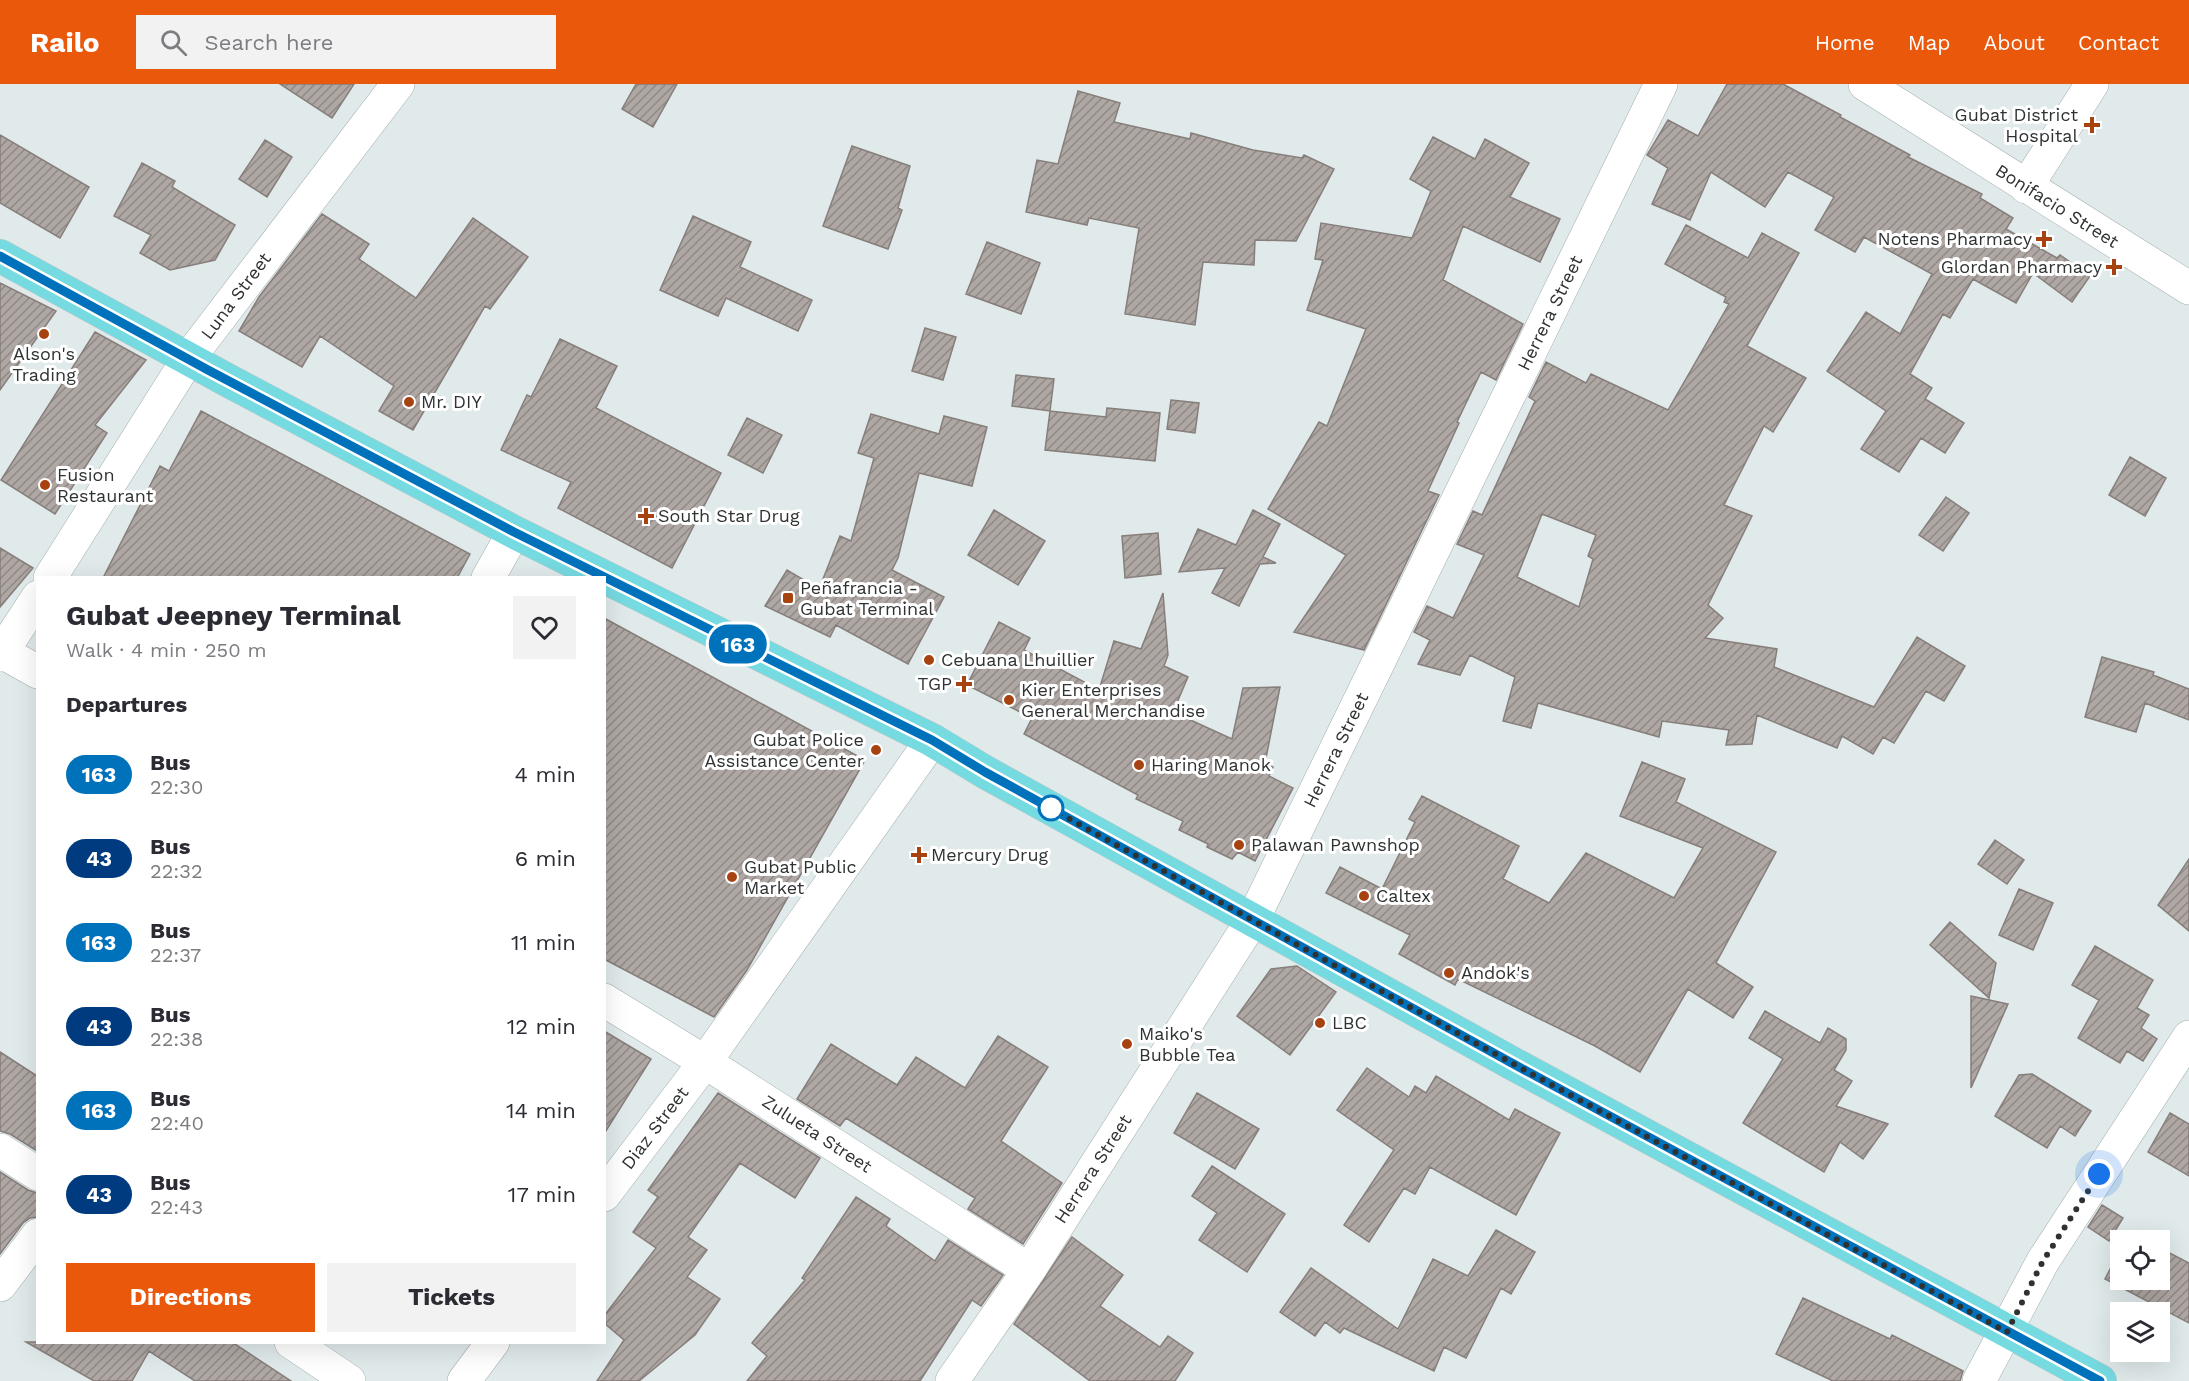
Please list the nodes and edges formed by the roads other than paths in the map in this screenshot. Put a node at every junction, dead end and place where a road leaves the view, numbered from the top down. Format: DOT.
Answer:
graph roads {
  1 [pos="398,84"];
  2 [pos="1661,84"];
  3 [pos="1865,84"];
  4 [pos="2092,84"];
  5 [pos="2026,187"];
  6 [pos="0,256"];
  7 [pos="2189,288"];
  8 [pos="188,359"];
  9 [pos="514,532"];
  10 [pos="51,576"];
  11 [pos="489,576"];
  12 [pos="602,576"];
  13 [pos="606,578"];
  14 [pos="36,600"];
  15 [pos="1,653"];
  16 [pos="36,671"];
  17 [pos="932,740"];
  18 [pos="1253,919"];
  19 [pos="606,1001"];
  20 [pos="2189,1037"];
  21 [pos="705,1062"];
  22 [pos="0,1150"];
  23 [pos="36,1173"];
  24 [pos="606,1192"];
  25 [pos="36,1238"];
  26 [pos="1029,1270"];
  27 [pos="0,1285"];
  28 [pos="2007,1332"];
  29 [pos="294,1344"];
  30 [pos="492,1344"];
  31 [pos="349,1381"];
  32 [pos="464,1381"];
  33 [pos="952,1381"];
  34 [pos="1980,1381"];
  35 [pos="2100,1381"];
  1 -- 8 [label="street, Luna Street"];
  2 -- 18 [label="street, Herrera Street"];
  3 -- 5 [label="street, Bonifacio Street"];
  4 -- 5 [label="street"];
  5 -- 7 [label="street, Bonifacio Street"];
  6 -- 8 [label="main road"];
  8 -- 9 [label="main road"];
  8 -- 10 [label="street, Luna Street"];
  9 -- 11 [label="street"];
  9 -- 12 [label="main road"];
  13 -- 17 [label="main road"];
  14 -- 15 [label="street"];
  15 -- 16 [label="street"];
  17 -- 18 [label="main road"];
  17 -- 21 [label="street, Diaz Street"];
  18 -- 26 [label="street, Herrera Street"];
  18 -- 28 [label="main road"];
  19 -- 21 [label="street, Zulueta Street"];
  20 -- 28 [label="street"];
  21 -- 24 [label="street, Diaz Street"];
  21 -- 26 [label="street, Zulueta Street"];
  22 -- 23 [label="street"];
  25 -- 27 [label="street"];
  26 -- 33 [label="street, Herrera Street"];
  28 -- 34 [label="street"];
  28 -- 35 [label="main road"];
  29 -- 31 [label="street"];
  30 -- 32 [label="street"];
}
